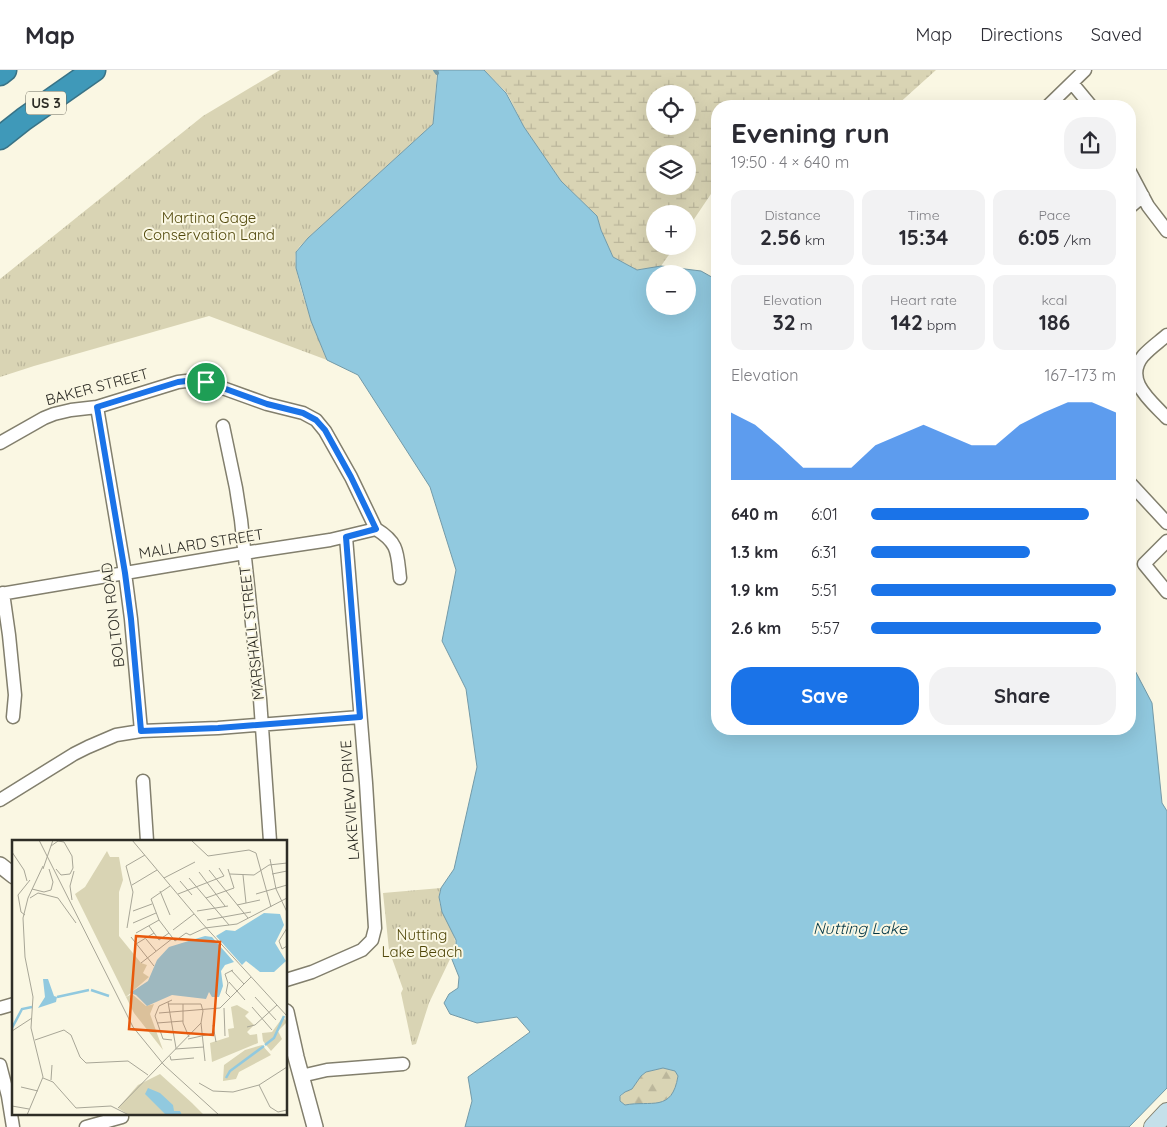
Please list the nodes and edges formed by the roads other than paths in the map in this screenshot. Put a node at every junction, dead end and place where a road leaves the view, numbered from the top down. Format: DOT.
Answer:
graph roads {
  1 [pos="5,70"];
  2 [pos="94,70"];
  3 [pos="1086,70"];
  4 [pos="0,74"];
  5 [pos="1072,83"];
  6 [pos="1054,100"];
  7 [pos="1086,100"];
  8 [pos="0,138"];
  9 [pos="1136,183"];
  10 [pos="1143,196"];
  11 [pos="1136,202"];
  12 [pos="1167,231"];
  13 [pos="1167,335"];
  14 [pos="97,407"];
  15 [pos="1167,418"];
  16 [pos="223,426"];
  17 [pos="0,443"];
  18 [pos="1136,489"];
  19 [pos="1167,523"];
  20 [pos="376,529"];
  21 [pos="346,537"];
  22 [pos="1167,541"];
  23 [pos="244,553"];
  24 [pos="125,573"];
  25 [pos="400,578"];
  26 [pos="1167,592"];
  27 [pos="2,594"];
  28 [pos="13,717"];
  29 [pos="360,717"];
  30 [pos="262,725"];
  31 [pos="141,731"];
  32 [pos="143,781"];
  33 [pos="0,800"];
  34 [pos="147,840"];
  35 [pos="270,840"];
  36 [pos="0,865"];
  37 [pos="12,874"];
  38 [pos="288,979"];
  39 [pos="288,1021"];
  40 [pos="403,1064"];
  41 [pos="0,1065"];
  42 [pos="301,1076"];
  43 [pos="1167,1112"];
  44 [pos="122,1117"];
  45 [pos="13,1127"];
  46 [pos="86,1127"];
  47 [pos="315,1127"];
  48 [pos="1153,1127"];
  1 -- 4 [label="highway"];
  2 -- 8 [label="highway, US 3"];
  3 -- 5 [label="street"];
  5 -- 6 [label="street"];
  5 -- 7 [label="street"];
  9 -- 10 [label="street"];
  10 -- 11 [label="street"];
  10 -- 12 [label="street"];
  13 -- 15 [label="street"];
  14 -- 17 [label="street, BAKER STREET"];
  14 -- 20 [label="street, BAKER STREET"];
  14 -- 24 [label="street, BOLTON ROAD"];
  16 -- 23 [label="street, MARSHALL STREET"];
  18 -- 19 [label="street"];
  20 -- 21 [label="street, MALLARD STREET"];
  20 -- 25 [label="street"];
  21 -- 23 [label="street, MALLARD STREET"];
  21 -- 29 [label="street, LAKEVIEW DRIVE"];
  22 -- 26 [label="street"];
  23 -- 24 [label="street, MALLARD STREET"];
  23 -- 30 [label="street, MARSHALL STREET"];
  24 -- 27 [label="street, MALLARD STREET"];
  24 -- 31 [label="street, BOLTON ROAD"];
  27 -- 28 [label="street"];
  29 -- 30 [label="street"];
  29 -- 38 [label="street, LAKEVIEW DRIVE"];
  30 -- 31 [label="street"];
  30 -- 35 [label="street, MARSHALL STREET"];
  31 -- 33 [label="street"];
  32 -- 34 [label="street"];
  36 -- 37 [label="street"];
  39 -- 42 [label="street"];
  40 -- 42 [label="street"];
  41 -- 45 [label="street"];
  42 -- 47 [label="street"];
  43 -- 48 [label="main road"];
  44 -- 46 [label="street"];
}
